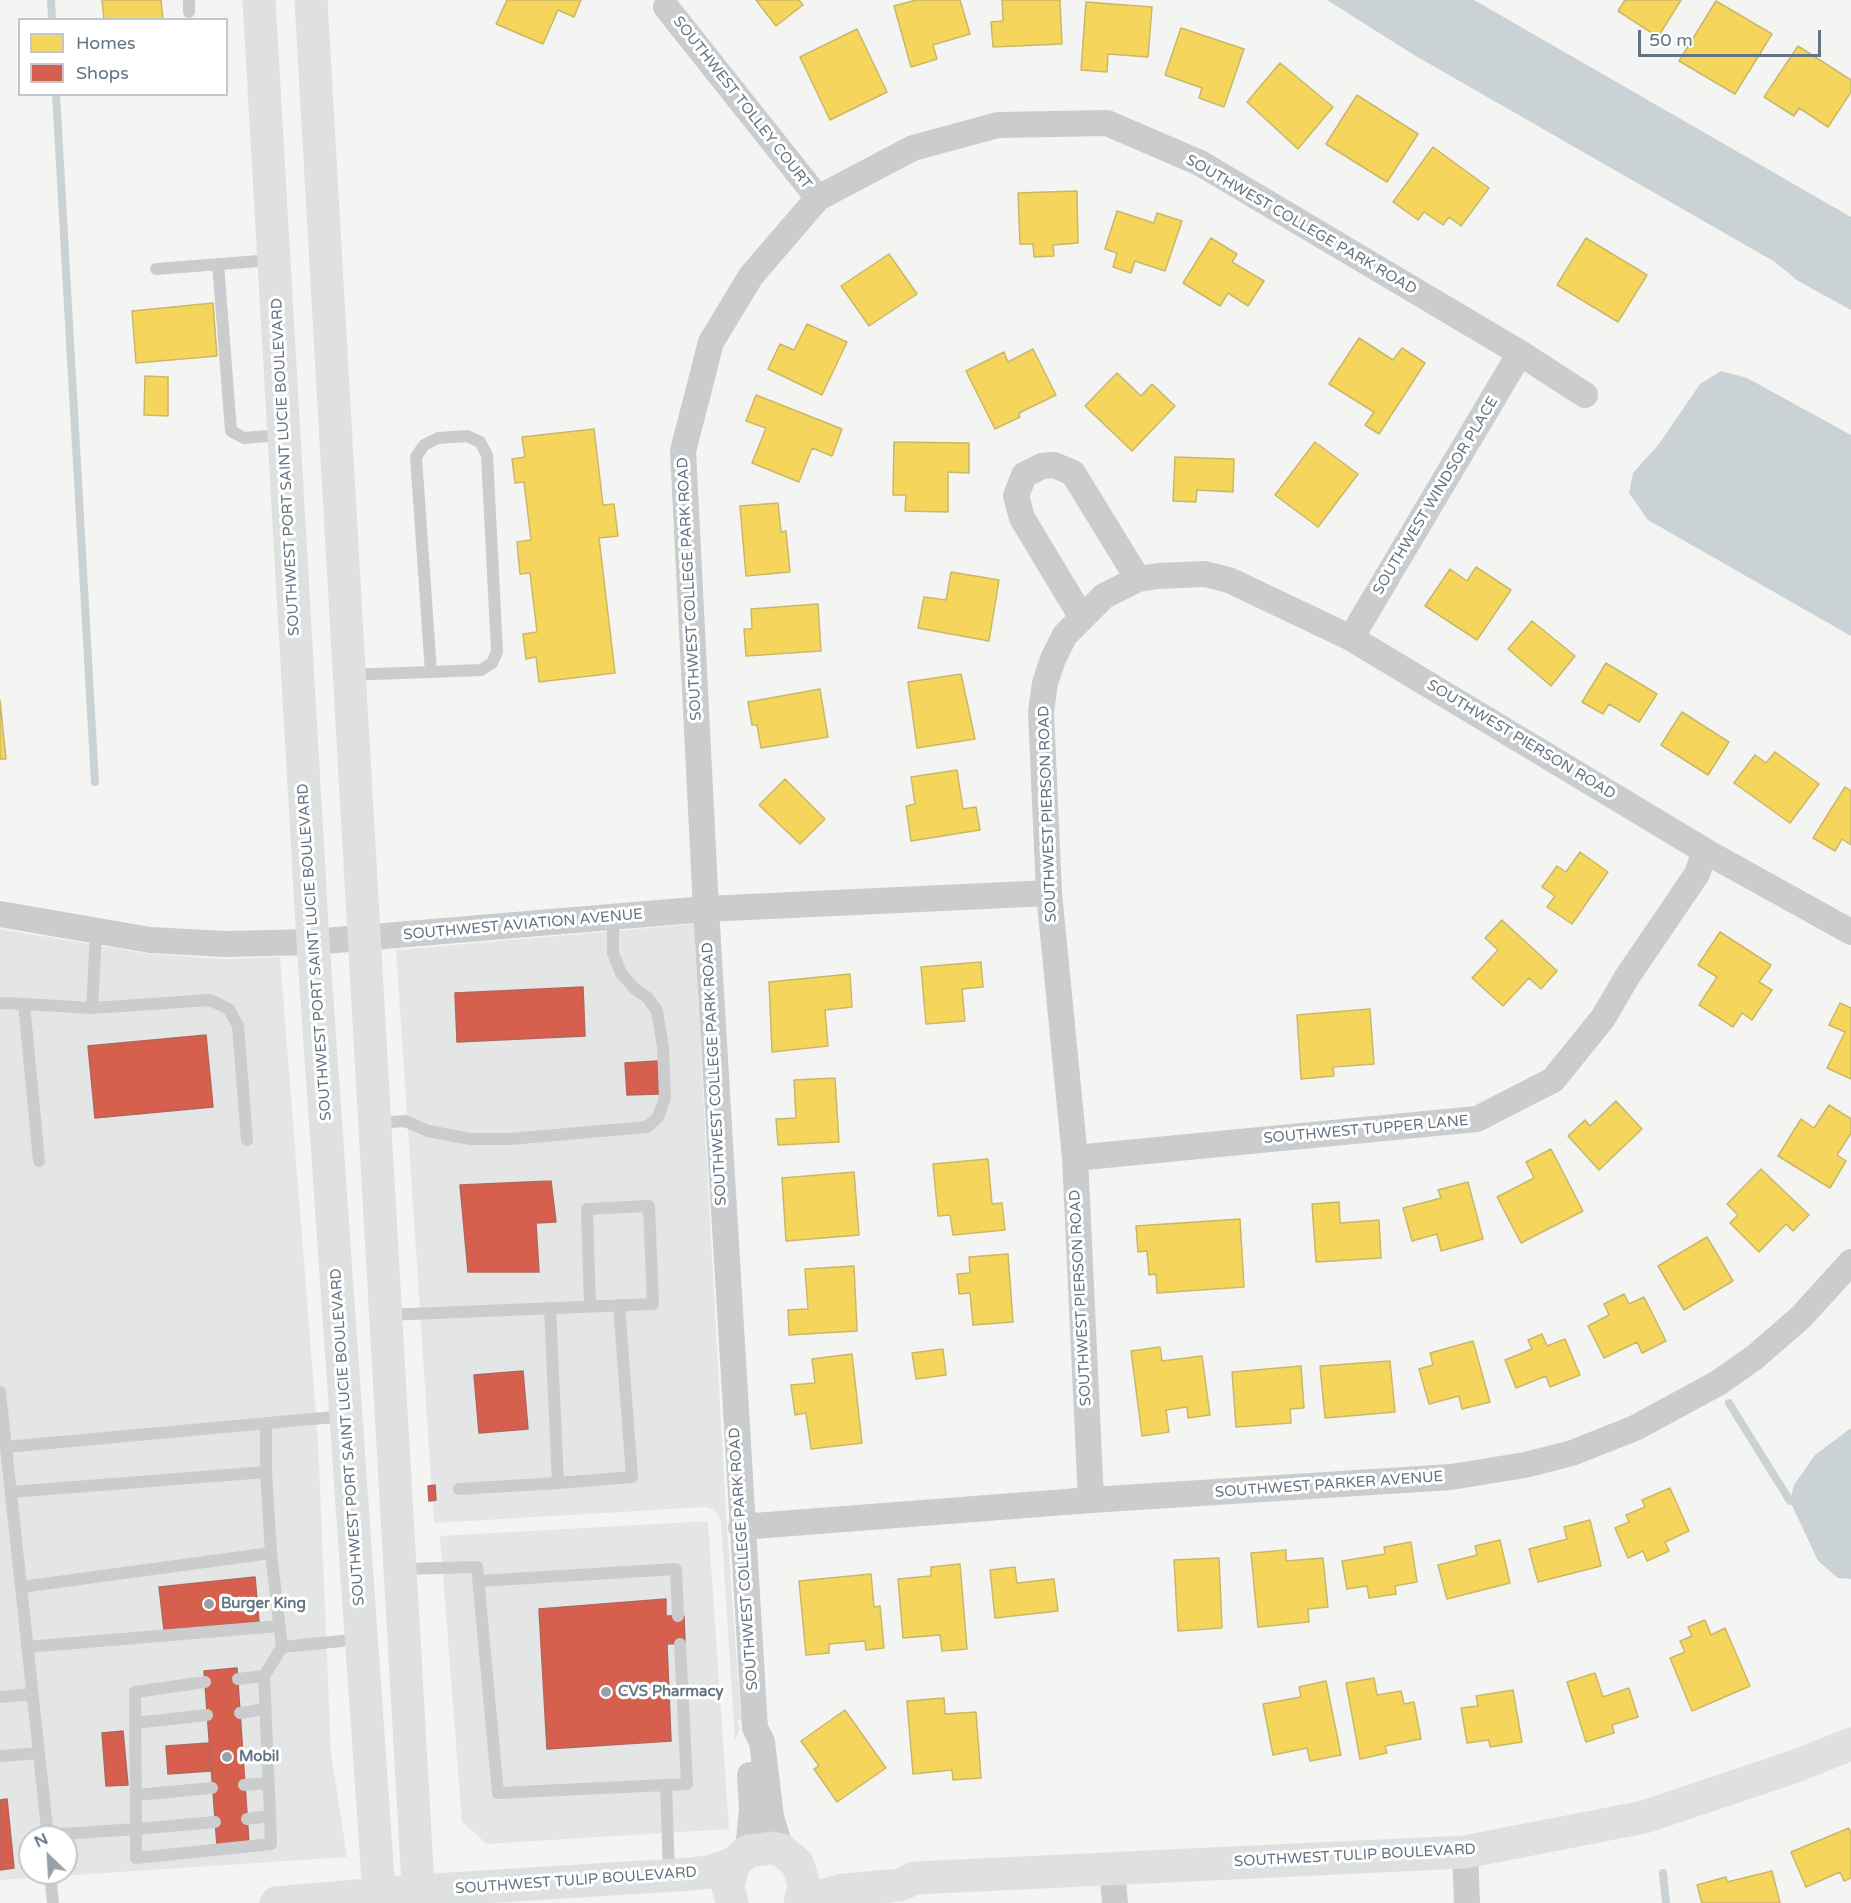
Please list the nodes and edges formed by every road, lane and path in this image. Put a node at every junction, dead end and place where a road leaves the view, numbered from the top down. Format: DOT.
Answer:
graph roads {
  1 [pos="259,0"];
  2 [pos="311,0"];
  3 [pos="666,7"];
  4 [pos="818,198"];
  5 [pos="274,260"];
  6 [pos="218,264"];
  7 [pos="156,269"];
  8 [pos="1520,353"];
  9 [pos="1585,395"];
  10 [pos="284,435"];
  11 [pos="1138,579"];
  12 [pos="1081,616"];
  13 [pos="1351,638"];
  14 [pos="431,672"];
  15 [pos="348,675"];
  16 [pos="1705,851"];
  17 [pos="1049,893"];
  18 [pos="706,909"];
  19 [pos="0,914"];
  20 [pos="613,917"];
  21 [pos="96,932"];
  22 [pos="1851,932"];
  23 [pos="362,938"];
  24 [pos="314,942"];
  25 [pos="0,1002"];
  26 [pos="24,1004"];
  27 [pos="92,1008"];
  28 [pos="389,1122"];
  29 [pos="247,1140"];
  30 [pos="1075,1158"];
  31 [pos="39,1161"];
  32 [pos="1851,1262"];
  33 [pos="619,1305"];
  34 [pos="590,1306"];
  35 [pos="550,1308"];
  36 [pos="384,1315"];
  37 [pos="0,1392"];
  38 [pos="346,1415"];
  39 [pos="266,1423"];
  40 [pos="6,1447"];
  41 [pos="266,1472"];
  42 [pos="558,1483"];
  43 [pos="459,1489"];
  44 [pos="11,1492"];
  45 [pos="1091,1500"];
  46 [pos="741,1527"];
  47 [pos="271,1553"];
  48 [pos="398,1570"];
  49 [pos="479,1581"];
  50 [pos="21,1587"];
  51 [pos="678,1616"];
  52 [pos="279,1626"];
  53 [pos="362,1639"];
  54 [pos="680,1644"];
  55 [pos="27,1647"];
  56 [pos="282,1647"];
  57 [pos="264,1676"];
  58 [pos="238,1679"];
  59 [pos="205,1682"];
  60 [pos="33,1694"];
  61 [pos="0,1697"];
  62 [pos="266,1709"];
  63 [pos="240,1713"];
  64 [pos="207,1715"];
  65 [pos="135,1723"];
  66 [pos="755,1728"];
  67 [pos="1851,1744"];
  68 [pos="39,1753"];
  69 [pos="0,1756"];
  70 [pos="269,1784"];
  71 [pos="244,1785"];
  72 [pos="666,1785"];
  73 [pos="212,1788"];
  74 [pos="136,1795"];
  75 [pos="270,1816"];
  76 [pos="247,1819"];
  77 [pos="214,1822"];
  78 [pos="47,1825"];
  79 [pos="135,1829"];
  80 [pos="78,1834"];
  81 [pos="1465,1852"];
  82 [pos="789,1857"];
  83 [pos="741,1858"];
  84 [pos="1112,1868"];
  85 [pos="669,1875"];
  86 [pos="915,1878"];
  87 [pos="51,1885"];
  88 [pos="419,1897"];
  89 [pos="380,1898"];
  90 [pos="800,1902"];
  91 [pos="53,1903"];
  92 [pos="276,1903"];
  93 [pos="732,1903"];
  94 [pos="1115,1903"];
  95 [pos="1467,1903"];
  1 -- 5 [label="main road, SOUTHWEST PORT SAINT LUCIE BOULEVARD"];
  2 -- 15 [label="main road"];
  3 -- 4 [label="street, SOUTHWEST TOLLEY COURT"];
  4 -- 8 [label="street, SOUTHWEST COLLEGE PARK ROAD"];
  4 -- 18 [label="street, SOUTHWEST COLLEGE PARK ROAD"];
  5 -- 6 [label="lane"];
  5 -- 10 [label="main road, SOUTHWEST PORT SAINT LUCIE BOULEVARD"];
  6 -- 7 [label="lane"];
  6 -- 10 [label="lane"];
  8 -- 9 [label="street, SOUTHWEST COLLEGE PARK ROAD"];
  8 -- 13 [label="street, SOUTHWEST WINDSOR PLACE"];
  10 -- 24 [label="main road, SOUTHWEST PORT SAINT LUCIE BOULEVARD"];
  11 -- 12 [label="street, SOUTHWEST PIERSON ROAD"];
  11 -- 12 [label="street"];
  11 -- 13 [label="street, SOUTHWEST PIERSON ROAD"];
  12 -- 17 [label="street, SOUTHWEST PIERSON ROAD"];
  13 -- 16 [label="street, SOUTHWEST PIERSON ROAD"];
  14 -- 14 [label="lane"];
  14 -- 15 [label="lane"];
  15 -- 23 [label="main road"];
  16 -- 22 [label="street, SOUTHWEST PIERSON ROAD"];
  16 -- 30 [label="street, SOUTHWEST TUPPER LANE"];
  17 -- 18 [label="street, SOUTHWEST AVIATION AVENUE"];
  17 -- 30 [label="street, SOUTHWEST PIERSON ROAD"];
  18 -- 20 [label="street, SOUTHWEST AVIATION AVENUE"];
  18 -- 46 [label="street, SOUTHWEST COLLEGE PARK ROAD"];
  19 -- 21 [label="street, SOUTHWEST AVIATION AVENUE"];
  20 -- 23 [label="street, SOUTHWEST AVIATION AVENUE"];
  20 -- 28 [label="lane"];
  21 -- 24 [label="street, SOUTHWEST AVIATION AVENUE"];
  21 -- 27 [label="lane"];
  23 -- 24 [label="street, SOUTHWEST AVIATION AVENUE"];
  23 -- 28 [label="main road"];
  24 -- 38 [label="main road, SOUTHWEST PORT SAINT LUCIE BOULEVARD"];
  25 -- 26 [label="lane"];
  26 -- 27 [label="lane"];
  26 -- 31 [label="lane"];
  27 -- 29 [label="lane"];
  28 -- 36 [label="main road"];
  30 -- 45 [label="street, SOUTHWEST PIERSON ROAD"];
  32 -- 45 [label="street, SOUTHWEST PARKER AVENUE"];
  33 -- 34 [label="lane"];
  33 -- 34 [label="lane"];
  33 -- 42 [label="lane"];
  34 -- 35 [label="lane"];
  35 -- 36 [label="lane"];
  35 -- 42 [label="lane"];
  36 -- 48 [label="main road"];
  37 -- 40 [label="lane"];
  38 -- 39 [label="lane"];
  38 -- 53 [label="main road, SOUTHWEST PORT SAINT LUCIE BOULEVARD"];
  39 -- 40 [label="lane"];
  39 -- 41 [label="lane"];
  40 -- 44 [label="lane"];
  41 -- 44 [label="lane"];
  41 -- 47 [label="lane"];
  42 -- 43 [label="lane"];
  44 -- 50 [label="lane"];
  45 -- 46 [label="street, SOUTHWEST PARKER AVENUE"];
  46 -- 66 [label="street, SOUTHWEST COLLEGE PARK ROAD"];
  47 -- 50 [label="lane"];
  47 -- 52 [label="lane"];
  48 -- 49 [label="lane"];
  48 -- 88 [label="main road"];
  49 -- 51 [label="lane"];
  49 -- 72 [label="lane"];
  50 -- 55 [label="lane"];
  52 -- 55 [label="lane"];
  52 -- 56 [label="lane"];
  53 -- 56 [label="lane"];
  53 -- 89 [label="main road, SOUTHWEST PORT SAINT LUCIE BOULEVARD"];
  54 -- 72 [label="lane"];
  55 -- 60 [label="lane"];
  56 -- 57 [label="lane"];
  57 -- 58 [label="lane"];
  57 -- 62 [label="lane"];
  59 -- 65 [label="lane"];
  60 -- 61 [label="lane"];
  60 -- 68 [label="lane"];
  62 -- 63 [label="lane"];
  62 -- 70 [label="lane"];
  64 -- 65 [label="lane"];
  65 -- 74 [label="lane"];
  66 -- 82 [label="street, SOUTHWEST COLLEGE PARK ROAD"];
  66 -- 83 [label="street, SOUTHWEST COLLEGE PARK ROAD"];
  67 -- 81 [label="main road, SOUTHWEST TULIP BOULEVARD"];
  68 -- 69 [label="lane"];
  68 -- 78 [label="lane"];
  70 -- 71 [label="lane"];
  70 -- 75 [label="lane"];
  72 -- 85 [label="lane"];
  73 -- 74 [label="lane"];
  74 -- 79 [label="lane"];
  75 -- 76 [label="lane"];
  75 -- 79 [label="lane"];
  77 -- 79 [label="lane"];
  79 -- 80 [label="lane"];
  81 -- 84 [label="main road, SOUTHWEST TULIP BOULEVARD"];
  81 -- 95 [label="street"];
  82 -- 83 [label="main road, SOUTHWEST TULIP BOULEVARD"];
  82 -- 86 [label="main road, SOUTHWEST TULIP BOULEVARD"];
  82 -- 90 [label="main road"];
  83 -- 85 [label="main road, SOUTHWEST TULIP BOULEVARD"];
  83 -- 93 [label="main road"];
  84 -- 86 [label="main road, SOUTHWEST TULIP BOULEVARD"];
  84 -- 94 [label="street"];
  85 -- 88 [label="main road, SOUTHWEST TULIP BOULEVARD"];
  86 -- 90 [label="main road, SOUTHWEST TULIP BOULEVARD"];
  87 -- 91 [label="lane"];
  88 -- 89 [label="main road, SOUTHWEST TULIP BOULEVARD"];
  89 -- 92 [label="main road, SOUTHWEST TULIP BOULEVARD"];
}
